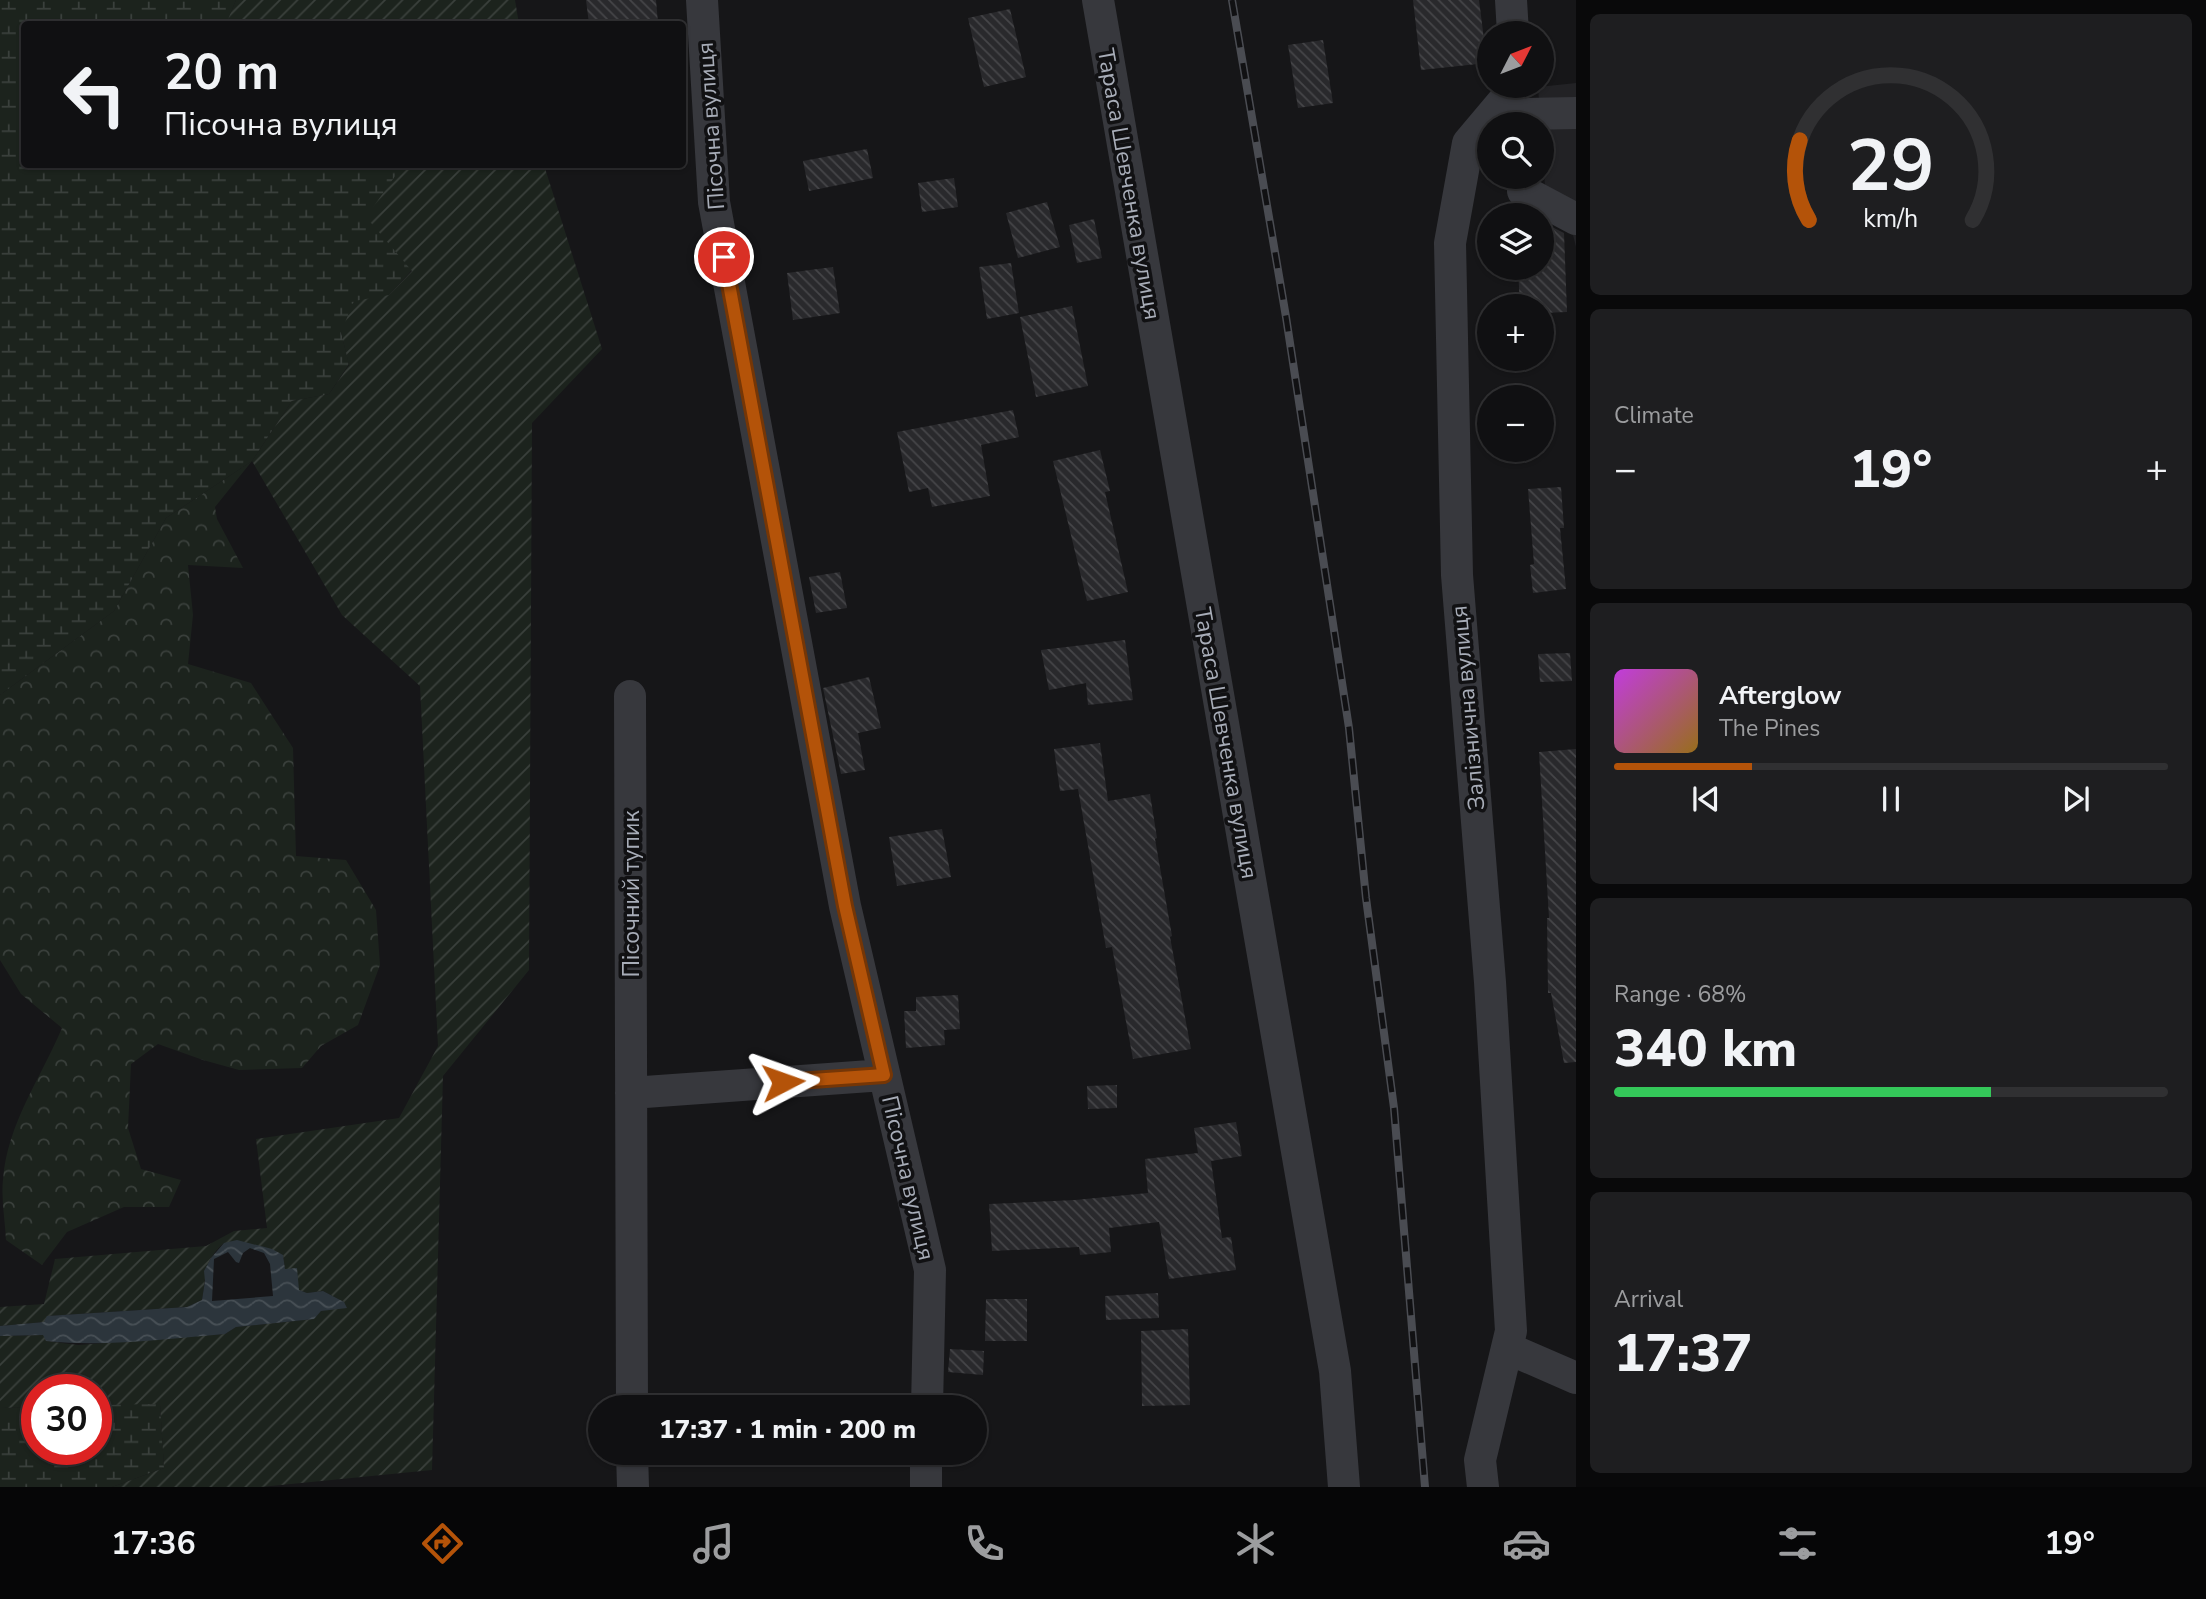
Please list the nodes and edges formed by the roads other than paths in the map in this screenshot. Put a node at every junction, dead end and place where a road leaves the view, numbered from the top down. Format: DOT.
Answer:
graph roads {
  1 [pos="702,0"];
  2 [pos="1098,0"];
  3 [pos="1511,0"];
  4 [pos="1512,21"];
  5 [pos="1517,103"];
  6 [pos="1576,113"];
  7 [pos="1524,193"];
  8 [pos="1576,219"];
  9 [pos="630,696"];
  10 [pos="884,1075"];
  11 [pos="631,1093"];
  12 [pos="1507,1348"];
  13 [pos="1576,1378"];
  14 [pos="632,1395"];
  15 [pos="927,1395"];
  16 [pos="632,1465"];
  17 [pos="926,1465"];
  18 [pos="633,1487"];
  19 [pos="926,1487"];
  20 [pos="1344,1487"];
  21 [pos="1483,1487"];
  1 -- 10 [label="street, Пісочна вулиця"];
  2 -- 20 [label="street, Тараса Шевченка вулиця"];
  3 -- 4 [label="street"];
  5 -- 6 [label="street"];
  5 -- 12 [label="street, Залізнична вулиця"];
  7 -- 8 [label="street"];
  9 -- 11 [label="street, Пісочний тупик"];
  10 -- 11 [label="street"];
  10 -- 15 [label="street, Пісочна вулиця"];
  11 -- 14 [label="street, Пісочний тупик"];
  12 -- 13 [label="street"];
  12 -- 21 [label="street, Залізнична вулиця"];
  16 -- 18 [label="street"];
  17 -- 19 [label="street"];
}
